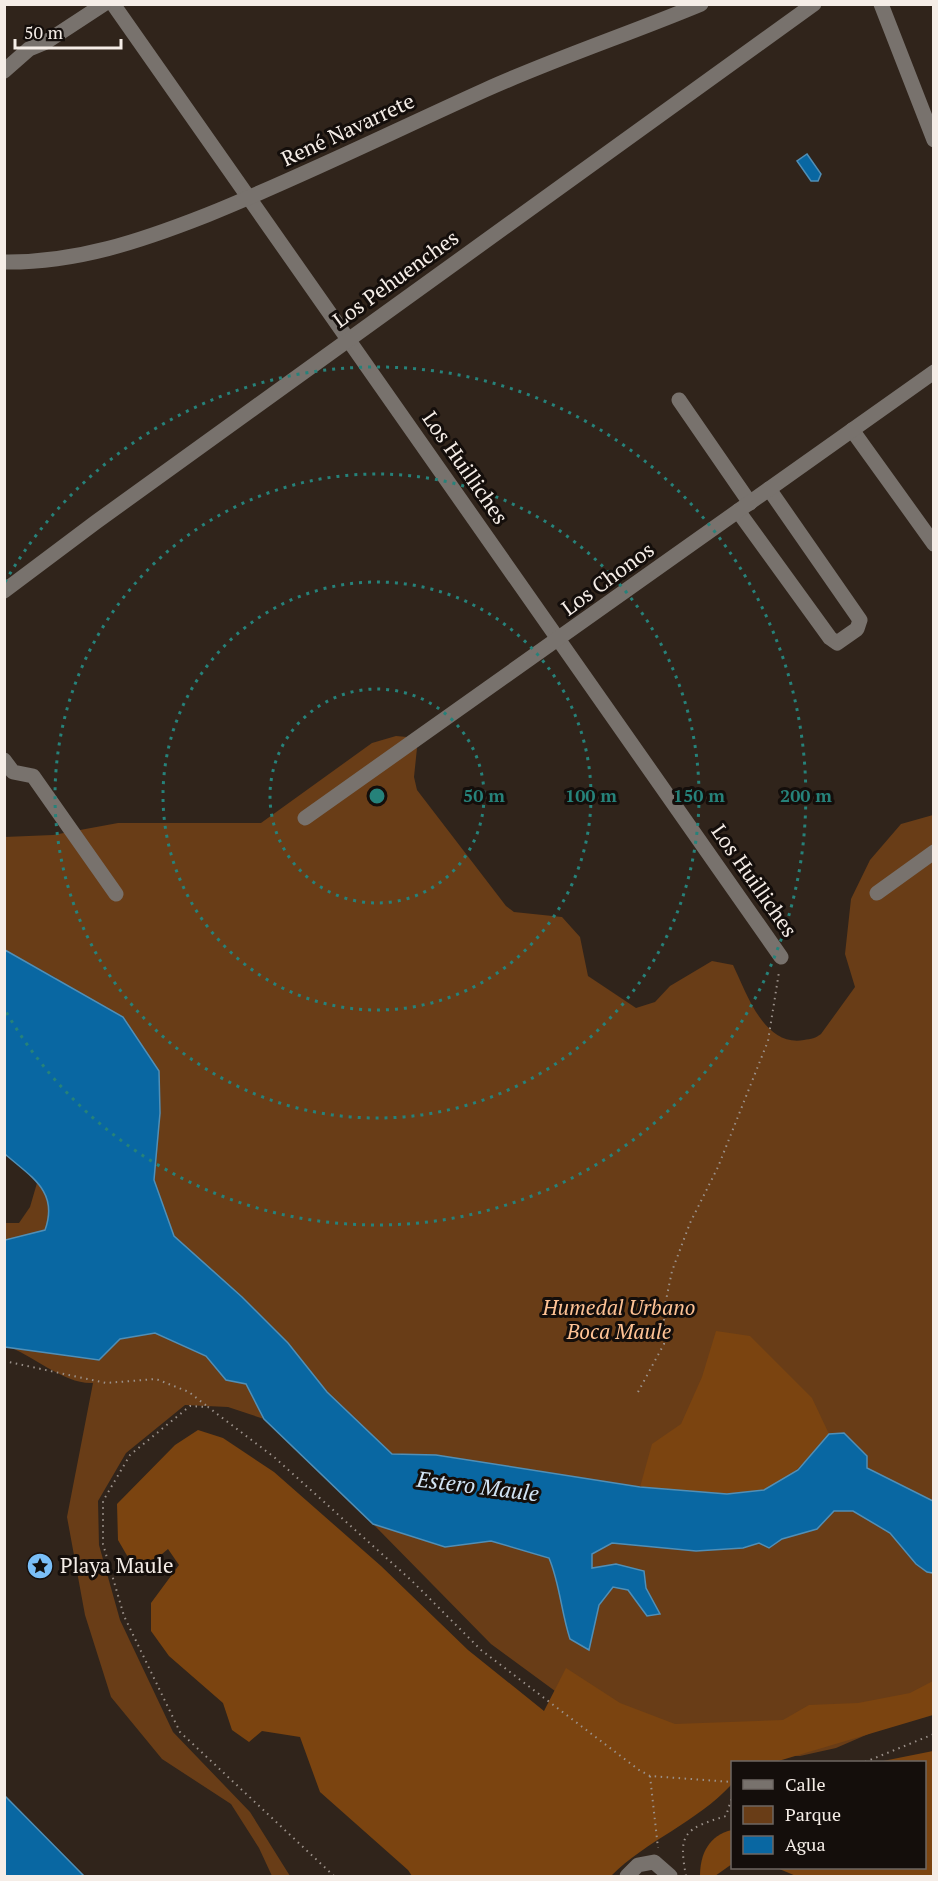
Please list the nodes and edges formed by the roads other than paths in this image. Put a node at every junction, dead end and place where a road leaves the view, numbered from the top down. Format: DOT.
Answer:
graph roads {
  1 [pos="104,4"];
  2 [pos="112,4"];
  3 [pos="701,4"];
  4 [pos="814,4"];
  5 [pos="881,4"];
  6 [pos="4,71"];
  7 [pos="933,136"];
  8 [pos="248,200"];
  9 [pos="4,262"];
  10 [pos="348,339"];
  11 [pos="933,372"];
  12 [pos="679,400"];
  13 [pos="852,430"];
  14 [pos="769,489"];
  15 [pos="744,507"];
  16 [pos="933,544"];
  17 [pos="4,591"];
  18 [pos="560,639"];
  19 [pos="4,760"];
  20 [pos="305,818"];
  21 [pos="933,852"];
  22 [pos="877,893"];
  23 [pos="116,894"];
  24 [pos="781,957"];
  25 [pos="627,1876"];
  26 [pos="669,1876"];
  1 -- 6 [label="street"];
  2 -- 8 [label="street, Los Huilliches"];
  3 -- 8 [label="street, René Navarrete"];
  4 -- 10 [label="street, Los Pehuenches"];
  5 -- 7 [label="street"];
  8 -- 9 [label="street, René Navarrete"];
  8 -- 10 [label="street, Los Huilliches"];
  10 -- 17 [label="street, Los Pehuenches"];
  10 -- 18 [label="street, Los Huilliches"];
  11 -- 13 [label="street, Los Chonos"];
  12 -- 15 [label="street"];
  13 -- 14 [label="street, Los Chonos"];
  13 -- 16 [label="street"];
  14 -- 15 [label="street, Los Chonos"];
  14 -- 15 [label="street"];
  15 -- 18 [label="street, Los Chonos"];
  18 -- 20 [label="street, Los Chonos"];
  18 -- 24 [label="street, Los Huilliches"];
  19 -- 23 [label="street"];
  21 -- 22 [label="street"];
  25 -- 26 [label="street"];
}
